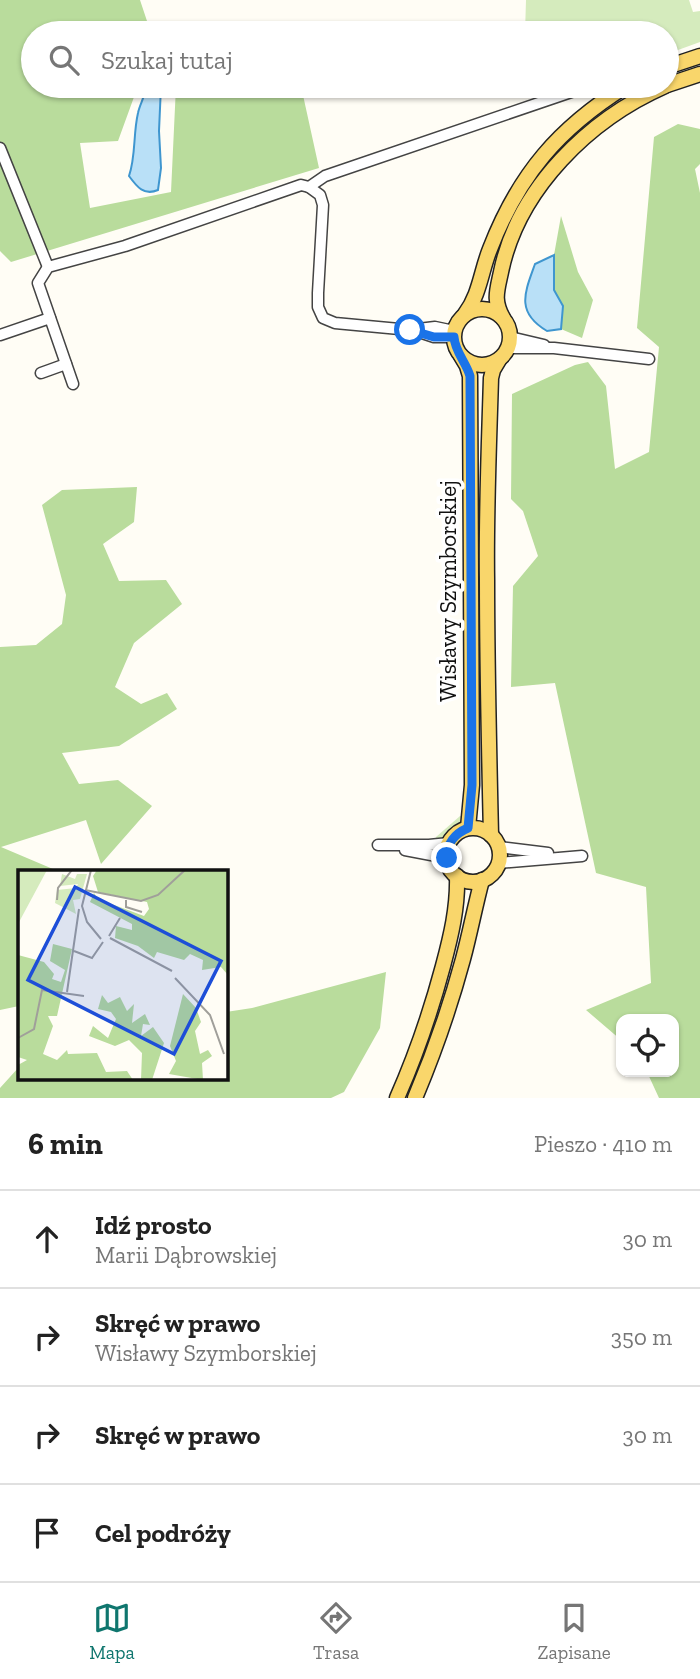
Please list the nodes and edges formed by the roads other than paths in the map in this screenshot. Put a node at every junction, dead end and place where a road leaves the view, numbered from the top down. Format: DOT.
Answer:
graph roads {
  1 [pos="700,56"];
  2 [pos="679,63"];
  3 [pos="700,74"];
  4 [pos="679,81"];
  5 [pos="554,98"];
  6 [pos="609,98"];
  7 [pos="639,98"];
  8 [pos="0,148"];
  9 [pos="309,187"];
  10 [pos="48,267"];
  11 [pos="465,314"];
  12 [pos="50,318"];
  13 [pos="503,318"];
  14 [pos="454,334"];
  15 [pos="0,335"];
  16 [pos="510,342"];
  17 [pos="461,356"];
  18 [pos="649,359"];
  19 [pos="499,360"];
  20 [pos="66,364"];
  21 [pos="41,373"];
  22 [pos="73,384"];
  23 [pos="468,828"];
  24 [pos="495,841"];
  25 [pos="448,850"];
  26 [pos="498,863"];
  27 [pos="457,876"];
  28 [pos="482,880"];
  29 [pos="397,1098"];
  30 [pos="415,1098"];
  1 -- 2 [label="main road"];
  3 -- 4 [label="main road"];
  5 -- 9 [label="street"];
  6 -- 11 [label="main road"];
  7 -- 13 [label="main road"];
  8 -- 10 [label="street"];
  9 -- 10 [label="street"];
  9 -- 14 [label="street"];
  10 -- 12 [label="street"];
  11 -- 13 [label="main road"];
  11 -- 14 [label="main road"];
  12 -- 15 [label="street"];
  12 -- 20 [label="street"];
  13 -- 16 [label="main road"];
  14 -- 17 [label="main road"];
  16 -- 18 [label="street"];
  16 -- 19 [label="main road"];
  17 -- 19 [label="main road"];
  17 -- 23 [label="main road, Wisławy Szymborskiej"];
  19 -- 24 [label="main road, Wisławy Szymborskiej"];
  20 -- 21 [label="street"];
  20 -- 22 [label="street"];
  23 -- 24 [label="main road"];
  23 -- 25 [label="main road"];
  24 -- 26 [label="main road"];
  24 -- 26 [label="street"];
  25 -- 25 [label="street"];
  25 -- 27 [label="main road"];
  26 -- 28 [label="main road"];
  27 -- 28 [label="main road"];
  27 -- 29 [label="main road"];
  28 -- 30 [label="main road"];
}
